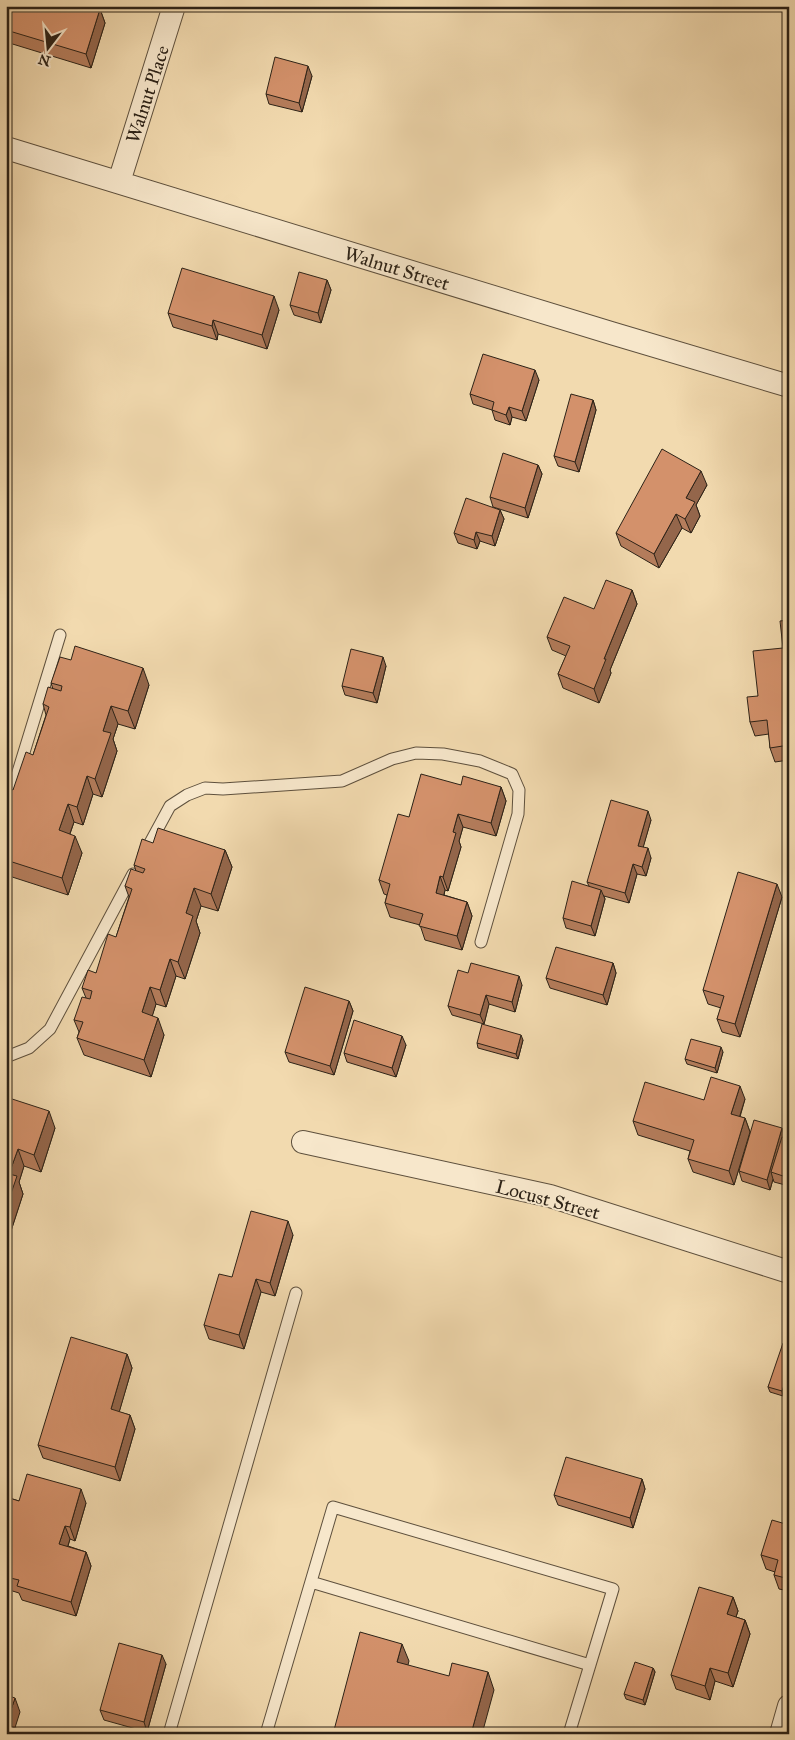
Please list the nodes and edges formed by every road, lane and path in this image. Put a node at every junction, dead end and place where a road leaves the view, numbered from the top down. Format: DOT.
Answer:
graph roads {
  1 [pos="174,6"];
  2 [pos="6,148"];
  3 [pos="119,182"];
  4 [pos="789,386"];
  5 [pos="60,636"];
  6 [pos="6,811"];
  7 [pos="481,942"];
  8 [pos="6,1057"];
  9 [pos="303,1142"];
  10 [pos="789,1272"];
  11 [pos="296,1294"];
  12 [pos="311,1582"];
  13 [pos="590,1665"];
  14 [pos="789,1706"];
  15 [pos="169,1734"];
  16 [pos="266,1734"];
  17 [pos="569,1734"];
  18 [pos="781,1734"];
  1 -- 3 [label="street, Walnut Place"];
  2 -- 3 [label="street, Walnut Street"];
  3 -- 4 [label="street, Walnut Street"];
  5 -- 6 [label="lane"];
  7 -- 8 [label="lane"];
  9 -- 10 [label="street, Locust Street"];
  11 -- 15 [label="lane"];
  12 -- 13 [label="lane"];
  12 -- 13 [label="lane"];
  12 -- 16 [label="lane"];
  13 -- 17 [label="lane"];
  14 -- 18 [label="street"];
}
